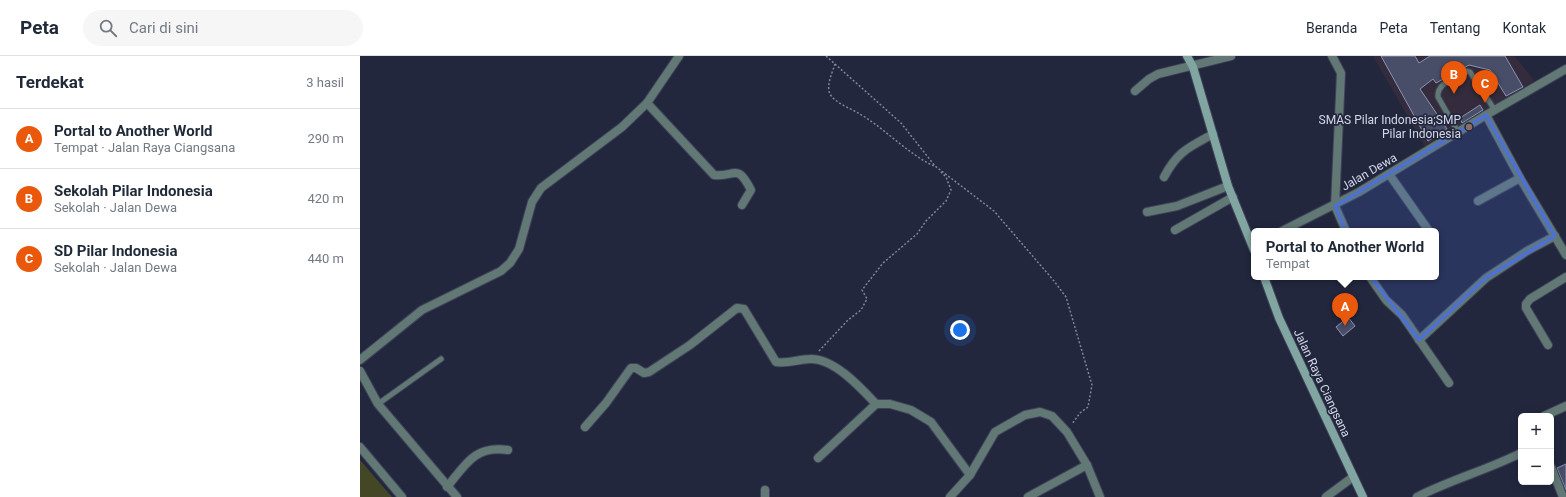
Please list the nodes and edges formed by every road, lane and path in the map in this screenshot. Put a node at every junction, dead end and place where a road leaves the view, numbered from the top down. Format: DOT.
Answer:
graph roads {
  1 [pos="679,56"];
  2 [pos="826,56"];
  3 [pos="1187,56"];
  4 [pos="1231,56"];
  5 [pos="1332,56"];
  6 [pos="835,64"];
  7 [pos="1193,67"];
  8 [pos="1566,69"];
  9 [pos="1135,91"];
  10 [pos="647,103"];
  11 [pos="1494,109"];
  12 [pos="1486,115"];
  13 [pos="1458,132"];
  14 [pos="1213,134"];
  15 [pos="935,166"];
  16 [pos="1389,174"];
  17 [pos="1164,178"];
  18 [pos="1520,178"];
  19 [pos="1228,186"];
  20 [pos="1233,198"];
  21 [pos="1478,200"];
  22 [pos="742,205"];
  23 [pos="1335,206"];
  24 [pos="1147,212"];
  25 [pos="1288,228"];
  26 [pos="1345,228"];
  27 [pos="1427,228"];
  28 [pos="1175,230"];
  29 [pos="1555,236"];
  30 [pos="1251,242"];
  31 [pos="1566,254"];
  32 [pos="1566,278"];
  33 [pos="1265,280"];
  34 [pos="1372,280"];
  35 [pos="1419,340"];
  36 [pos="1548,345"];
  37 [pos="441,359"];
  38 [pos="812,359"];
  39 [pos="360,360"];
  40 [pos="360,370"];
  41 [pos="1449,383"];
  42 [pos="378,404"];
  43 [pos="876,404"];
  44 [pos="1566,406"];
  45 [pos="1551,413"];
  46 [pos="585,427"];
  47 [pos="1067,432"];
  48 [pos="361,449"];
  49 [pos="508,450"];
  50 [pos="1518,454"];
  51 [pos="818,458"];
  52 [pos="1086,465"];
  53 [pos="970,475"];
  54 [pos="1554,475"];
  55 [pos="1353,477"];
  56 [pos="447,487"];
  57 [pos="402,497"];
  58 [pos="457,497"];
  59 [pos="950,497"];
  60 [pos="1028,497"];
  61 [pos="1100,497"];
  62 [pos="1326,497"];
  63 [pos="1364,497"];
  64 [pos="1416,497"];
  65 [pos="1563,497"];
  1 -- 10 [label="street"];
  2 -- 6 [label="path"];
  3 -- 7 [label="main road"];
  4 -- 7 [label="street"];
  5 -- 23 [label="street"];
  6 -- 15 [label="path"];
  6 -- 15 [label="path"];
  7 -- 9 [label="street"];
  7 -- 14 [label="main road"];
  8 -- 11 [label="street, Jalan Dewa"];
  10 -- 22 [label="street"];
  10 -- 39 [label="street"];
  11 -- 12 [label="street, Jalan Dewa"];
  11 -- 13 [label="lane"];
  12 -- 13 [label="street, Jalan Dewa"];
  12 -- 18 [label="street"];
  13 -- 16 [label="street, Jalan Dewa"];
  14 -- 17 [label="street"];
  14 -- 19 [label="main road"];
  15 -- 38 [label="path"];
  15 -- 47 [label="path"];
  16 -- 23 [label="street, Jalan Dewa"];
  16 -- 27 [label="street"];
  18 -- 21 [label="street"];
  18 -- 29 [label="street"];
  19 -- 20 [label="main road"];
  19 -- 24 [label="street"];
  20 -- 28 [label="street"];
  20 -- 30 [label="main road"];
  23 -- 25 [label="street, Jalan Dewa"];
  23 -- 26 [label="street"];
  29 -- 31 [label="street"];
  29 -- 35 [label="street"];
  32 -- 36 [label="street"];
  33 -- 55 [label="main road, Jalan Raya Ciangsana"];
  34 -- 35 [label="street"];
  35 -- 41 [label="street"];
  37 -- 42 [label="lane"];
  38 -- 43 [label="street"];
  38 -- 46 [label="street"];
  40 -- 42 [label="street"];
  42 -- 56 [label="street"];
  43 -- 51 [label="street"];
  43 -- 53 [label="street"];
  44 -- 45 [label="street"];
  47 -- 52 [label="street"];
  47 -- 53 [label="street"];
  48 -- 57 [label="street"];
  49 -- 56 [label="street"];
  50 -- 64 [label="street"];
  52 -- 60 [label="street"];
  52 -- 61 [label="street"];
  53 -- 59 [label="street"];
  54 -- 65 [label="street"];
  55 -- 62 [label="street"];
  55 -- 63 [label="main road, Jalan Raya Ciangsana"];
  56 -- 58 [label="street"];
}
